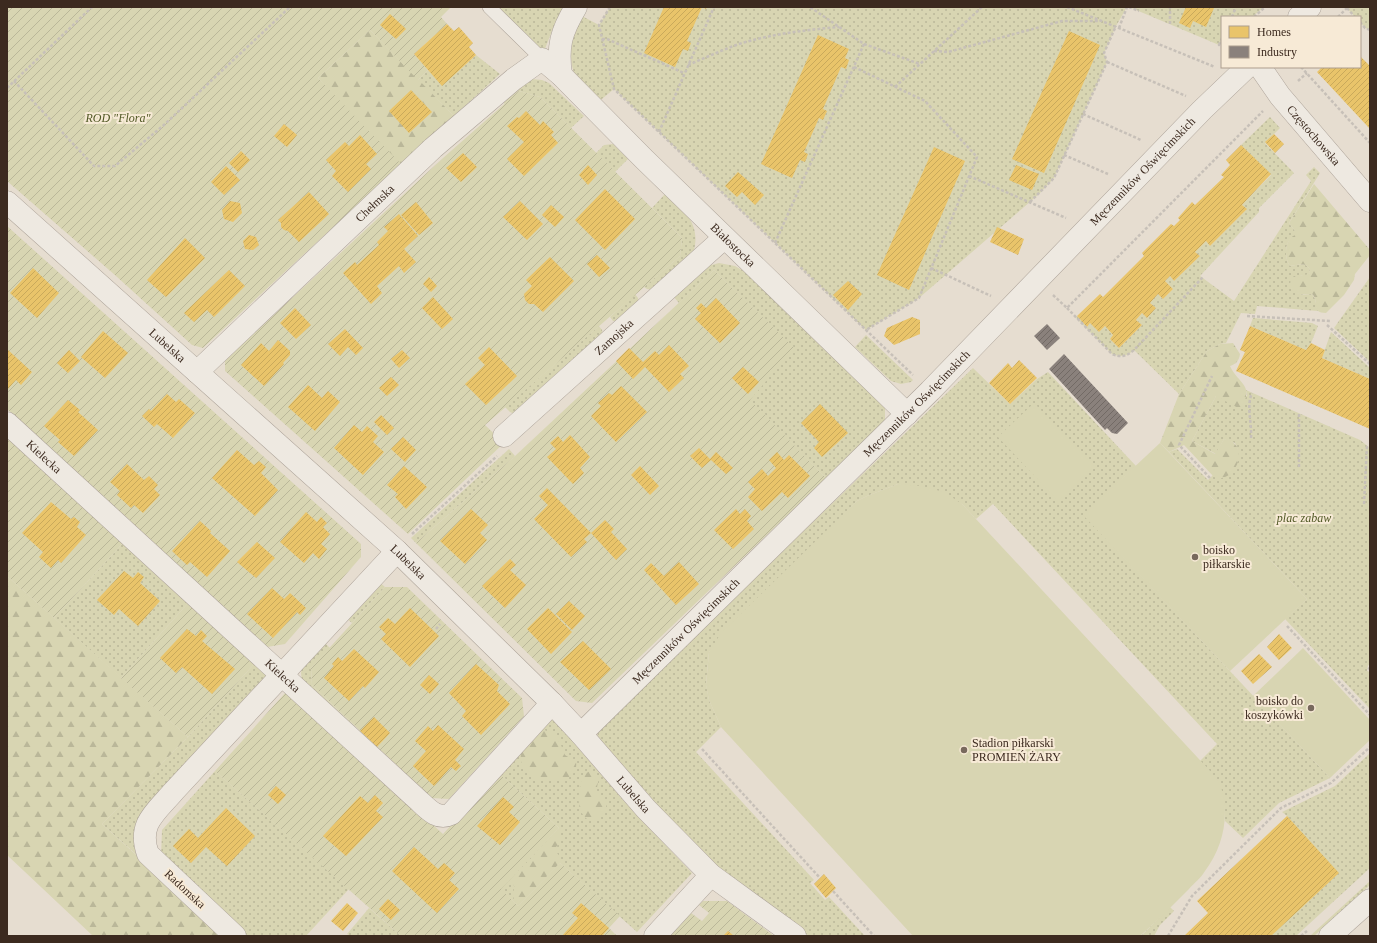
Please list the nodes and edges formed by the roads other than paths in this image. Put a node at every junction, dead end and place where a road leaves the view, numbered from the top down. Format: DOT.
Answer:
graph roads {
  1 [pos="489,7"];
  2 [pos="576,7"];
  3 [pos="1310,7"];
  4 [pos="1300,16"];
  5 [pos="542,59"];
  6 [pos="1261,68"];
  7 [pos="1240,74"];
  8 [pos="561,75"];
  9 [pos="1370,201"];
  10 [pos="7,202"];
  11 [pos="724,238"];
  12 [pos="197,372"];
  13 [pos="907,414"];
  14 [pos="7,423"];
  15 [pos="504,436"];
  16 [pos="404,543"];
  17 [pos="282,674"];
  18 [pos="552,703"];
  19 [pos="581,734"];
  20 [pos="711,875"];
  21 [pos="1370,900"];
  22 [pos="1339,933"];
  23 [pos="235,936"];
  24 [pos="655,936"];
  25 [pos="795,936"];
  1 -- 5 [label="lane"];
  2 -- 8 [label="street"];
  3 -- 4 [label="street"];
  5 -- 8 [label="street"];
  5 -- 12 [label="street, Chełmska"];
  6 -- 9 [label="street, Częstochowska"];
  7 -- 13 [label="street, Męczenników Oświęcimskich"];
  8 -- 11 [label="street, Białostocka"];
  10 -- 12 [label="street, Lubelska"];
  11 -- 13 [label="street, Białostocka"];
  11 -- 15 [label="street, Zamojska"];
  12 -- 16 [label="street, Lubelska"];
  13 -- 19 [label="street, Męczenników Oświęcimskich"];
  14 -- 17 [label="street, Kielecka"];
  16 -- 17 [label="street"];
  16 -- 18 [label="street, Lubelska"];
  17 -- 18 [label="street, Kielecka"];
  17 -- 23 [label="street, Radomska"];
  18 -- 19 [label="street, Lubelska"];
  19 -- 20 [label="street, Lubelska"];
  20 -- 24 [label="street"];
  20 -- 25 [label="street, Lubelska"];
  21 -- 22 [label="street"];
}
